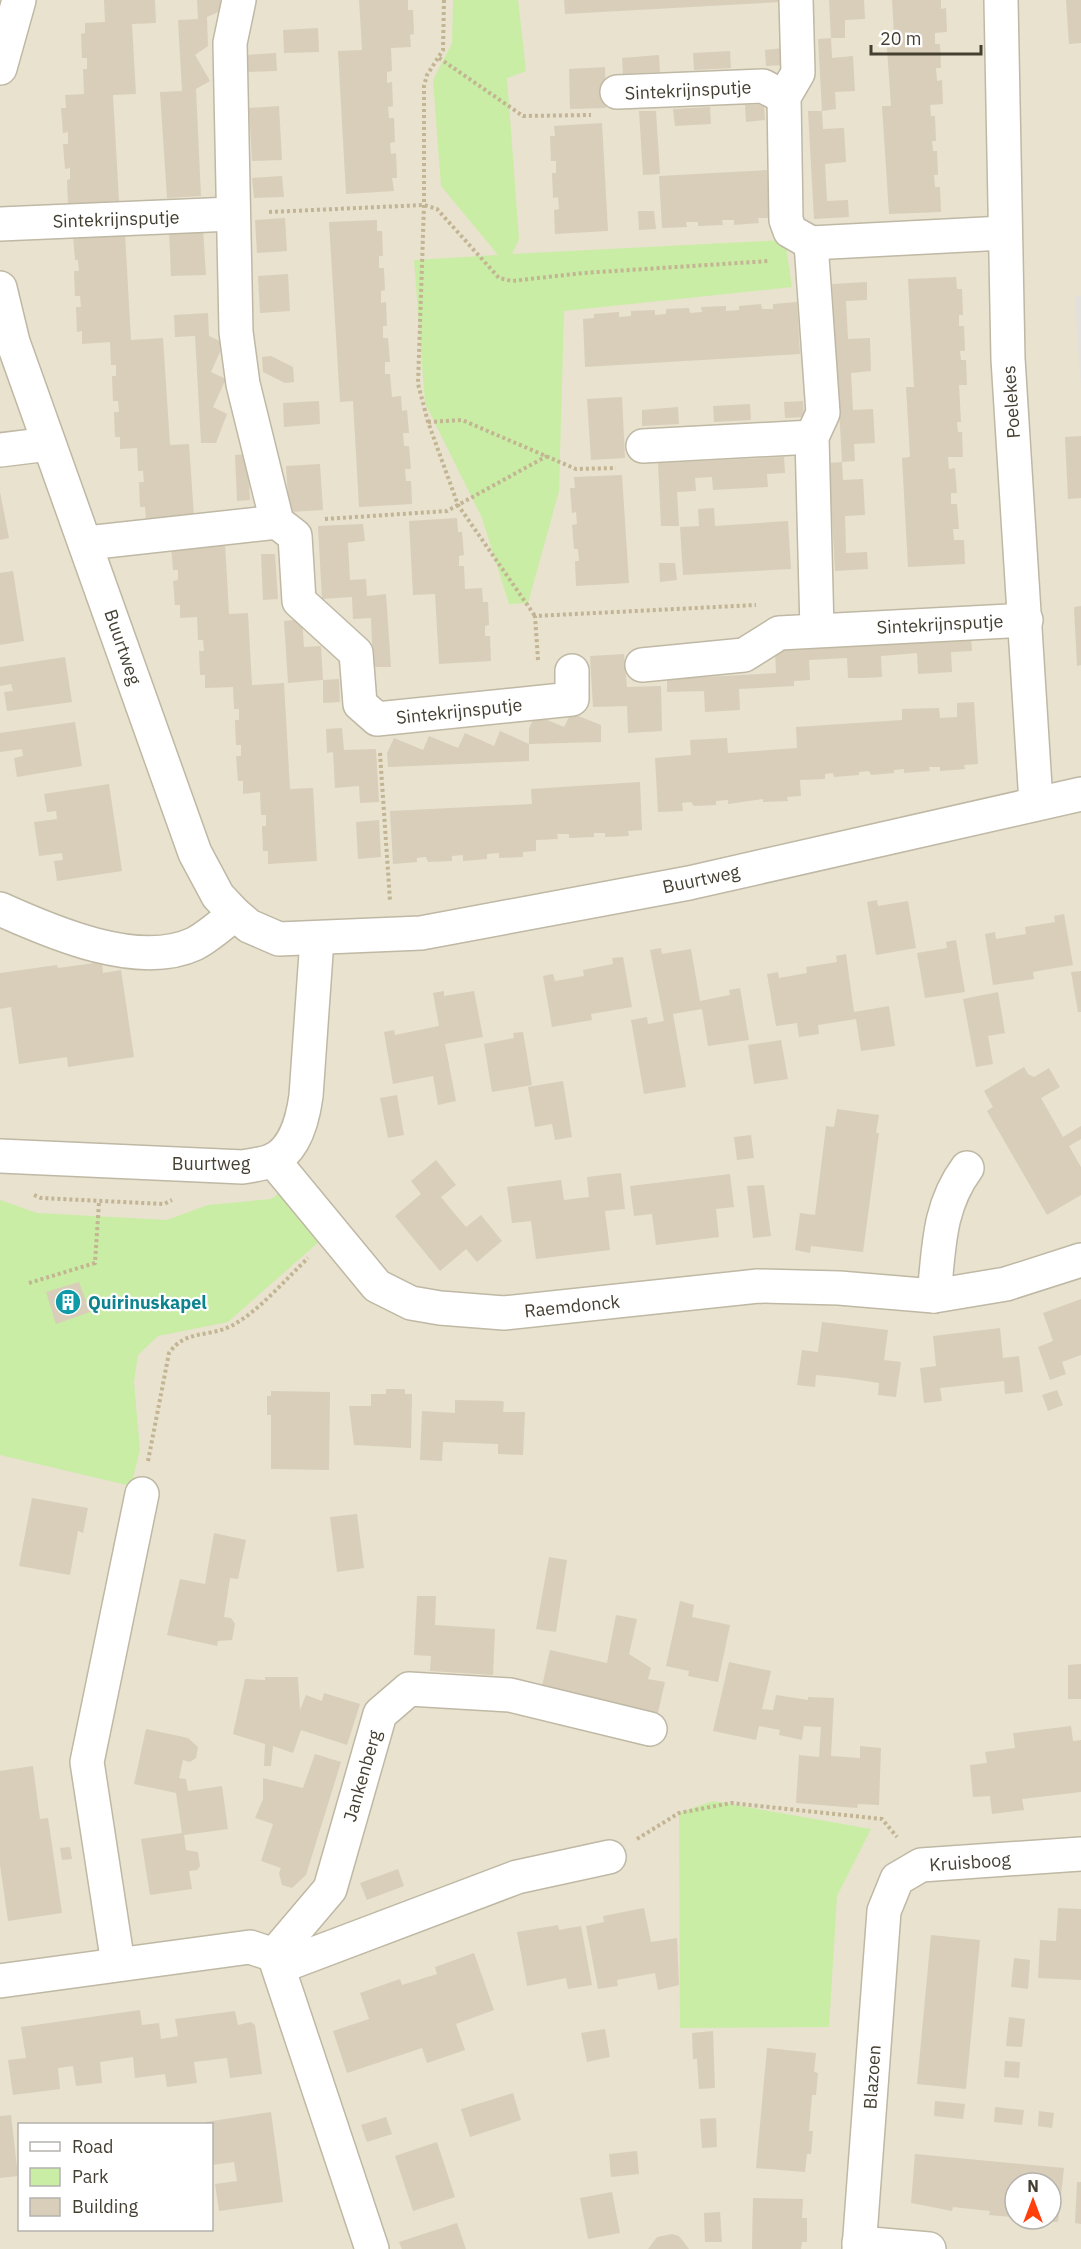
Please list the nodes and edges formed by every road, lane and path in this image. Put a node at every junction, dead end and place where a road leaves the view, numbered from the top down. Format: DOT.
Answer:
graph roads {
  1 [pos="19,0"];
  2 [pos="239,0"];
  3 [pos="444,0"];
  4 [pos="796,0"];
  5 [pos="1001,0"];
  6 [pos="439,58"];
  7 [pos="0,68"];
  8 [pos="617,92"];
  9 [pos="784,97"];
  10 [pos="424,205"];
  11 [pos="232,214"];
  12 [pos="0,224"];
  13 [pos="1004,232"];
  14 [pos="812,243"];
  15 [pos="0,288"];
  16 [pos="428,422"];
  17 [pos="812,437"];
  18 [pos="50,444"];
  19 [pos="643,446"];
  20 [pos="0,450"];
  21 [pos="547,456"];
  22 [pos="458,505"];
  23 [pos="277,522"];
  24 [pos="87,543"];
  25 [pos="758,605"];
  26 [pos="535,616"];
  27 [pos="1026,620"];
  28 [pos="817,630"];
  29 [pos="642,665"];
  30 [pos="572,671"];
  31 [pos="541,702"];
  32 [pos="377,719"];
  33 [pos="1081,794"];
  34 [pos="1036,803"];
  35 [pos="0,909"];
  36 [pos="235,914"];
  37 [pos="392,934"];
  38 [pos="317,939"];
  39 [pos="0,1156"];
  40 [pos="273,1160"];
  41 [pos="967,1168"];
  42 [pos="99,1202"];
  43 [pos="333,1235"];
  44 [pos="1081,1260"];
  45 [pos="29,1283"];
  46 [pos="934,1296"];
  47 [pos="142,1494"];
  48 [pos="650,1729"];
  49 [pos="1081,1854"];
  50 [pos="609,1857"];
  51 [pos="921,1864"];
  52 [pos="884,1911"];
  53 [pos="277,1961"];
  54 [pos="118,1964"];
  55 [pos="0,1981"];
  56 [pos="859,2246"];
  57 [pos="372,2249"];
  58 [pos="929,2249"];
  1 -- 7 [label="street"];
  2 -- 11 [label="street, Sintekrijnsputje"];
  3 -- 6 [label="path"];
  4 -- 9 [label="street"];
  5 -- 13 [label="street, Poelekes"];
  6 -- 8 [label="path, Sintekrijnsputje"];
  6 -- 10 [label="path"];
  8 -- 9 [label="street, Sintekrijnsputje"];
  9 -- 14 [label="street"];
  10 -- 11 [label="path"];
  10 -- 14 [label="path"];
  10 -- 16 [label="path"];
  11 -- 12 [label="street, Sintekrijnsputje"];
  11 -- 23 [label="street, Sintekrijnsputje"];
  13 -- 14 [label="street"];
  13 -- 27 [label="street, Poelekes"];
  14 -- 17 [label="street"];
  15 -- 18 [label="street, Buurtweg"];
  16 -- 21 [label="path"];
  16 -- 22 [label="path"];
  17 -- 19 [label="street"];
  17 -- 28 [label="street"];
  18 -- 20 [label="street"];
  18 -- 24 [label="street, Buurtweg"];
  19 -- 21 [label="path"];
  21 -- 22 [label="path"];
  22 -- 23 [label="path"];
  22 -- 26 [label="path"];
  23 -- 24 [label="street"];
  23 -- 32 [label="street, Sintekrijnsputje"];
  24 -- 36 [label="street, Buurtweg"];
  25 -- 26 [label="path"];
  26 -- 31 [label="path"];
  27 -- 28 [label="street, Sintekrijnsputje"];
  27 -- 34 [label="street, Poelekes"];
  28 -- 29 [label="street, Sintekrijnsputje"];
  30 -- 31 [label="street, Sintekrijnsputje"];
  31 -- 32 [label="street, Sintekrijnsputje"];
  32 -- 37 [label="path"];
  33 -- 34 [label="street, Buurtweg"];
  34 -- 37 [label="street, Buurtweg"];
  35 -- 36 [label="street"];
  36 -- 38 [label="street, Buurtweg"];
  37 -- 38 [label="street, Buurtweg"];
  38 -- 40 [label="street, Buurtweg"];
  39 -- 40 [label="street, Buurtweg"];
  40 -- 43 [label="street, Raemdonck"];
  41 -- 46 [label="street"];
  42 -- 45 [label="path"];
  43 -- 46 [label="street, Raemdonck"];
  43 -- 47 [label="path"];
  44 -- 46 [label="street, Raemdonck"];
  47 -- 54 [label="street"];
  48 -- 53 [label="street, Jankenberg"];
  49 -- 51 [label="street, Kruisboog"];
  50 -- 51 [label="path"];
  50 -- 53 [label="street"];
  51 -- 52 [label="street, Kruisboog"];
  52 -- 56 [label="street, Blazoen"];
  53 -- 54 [label="street"];
  53 -- 57 [label="street"];
  54 -- 55 [label="street"];
  56 -- 58 [label="street, Blazoen"];
}
